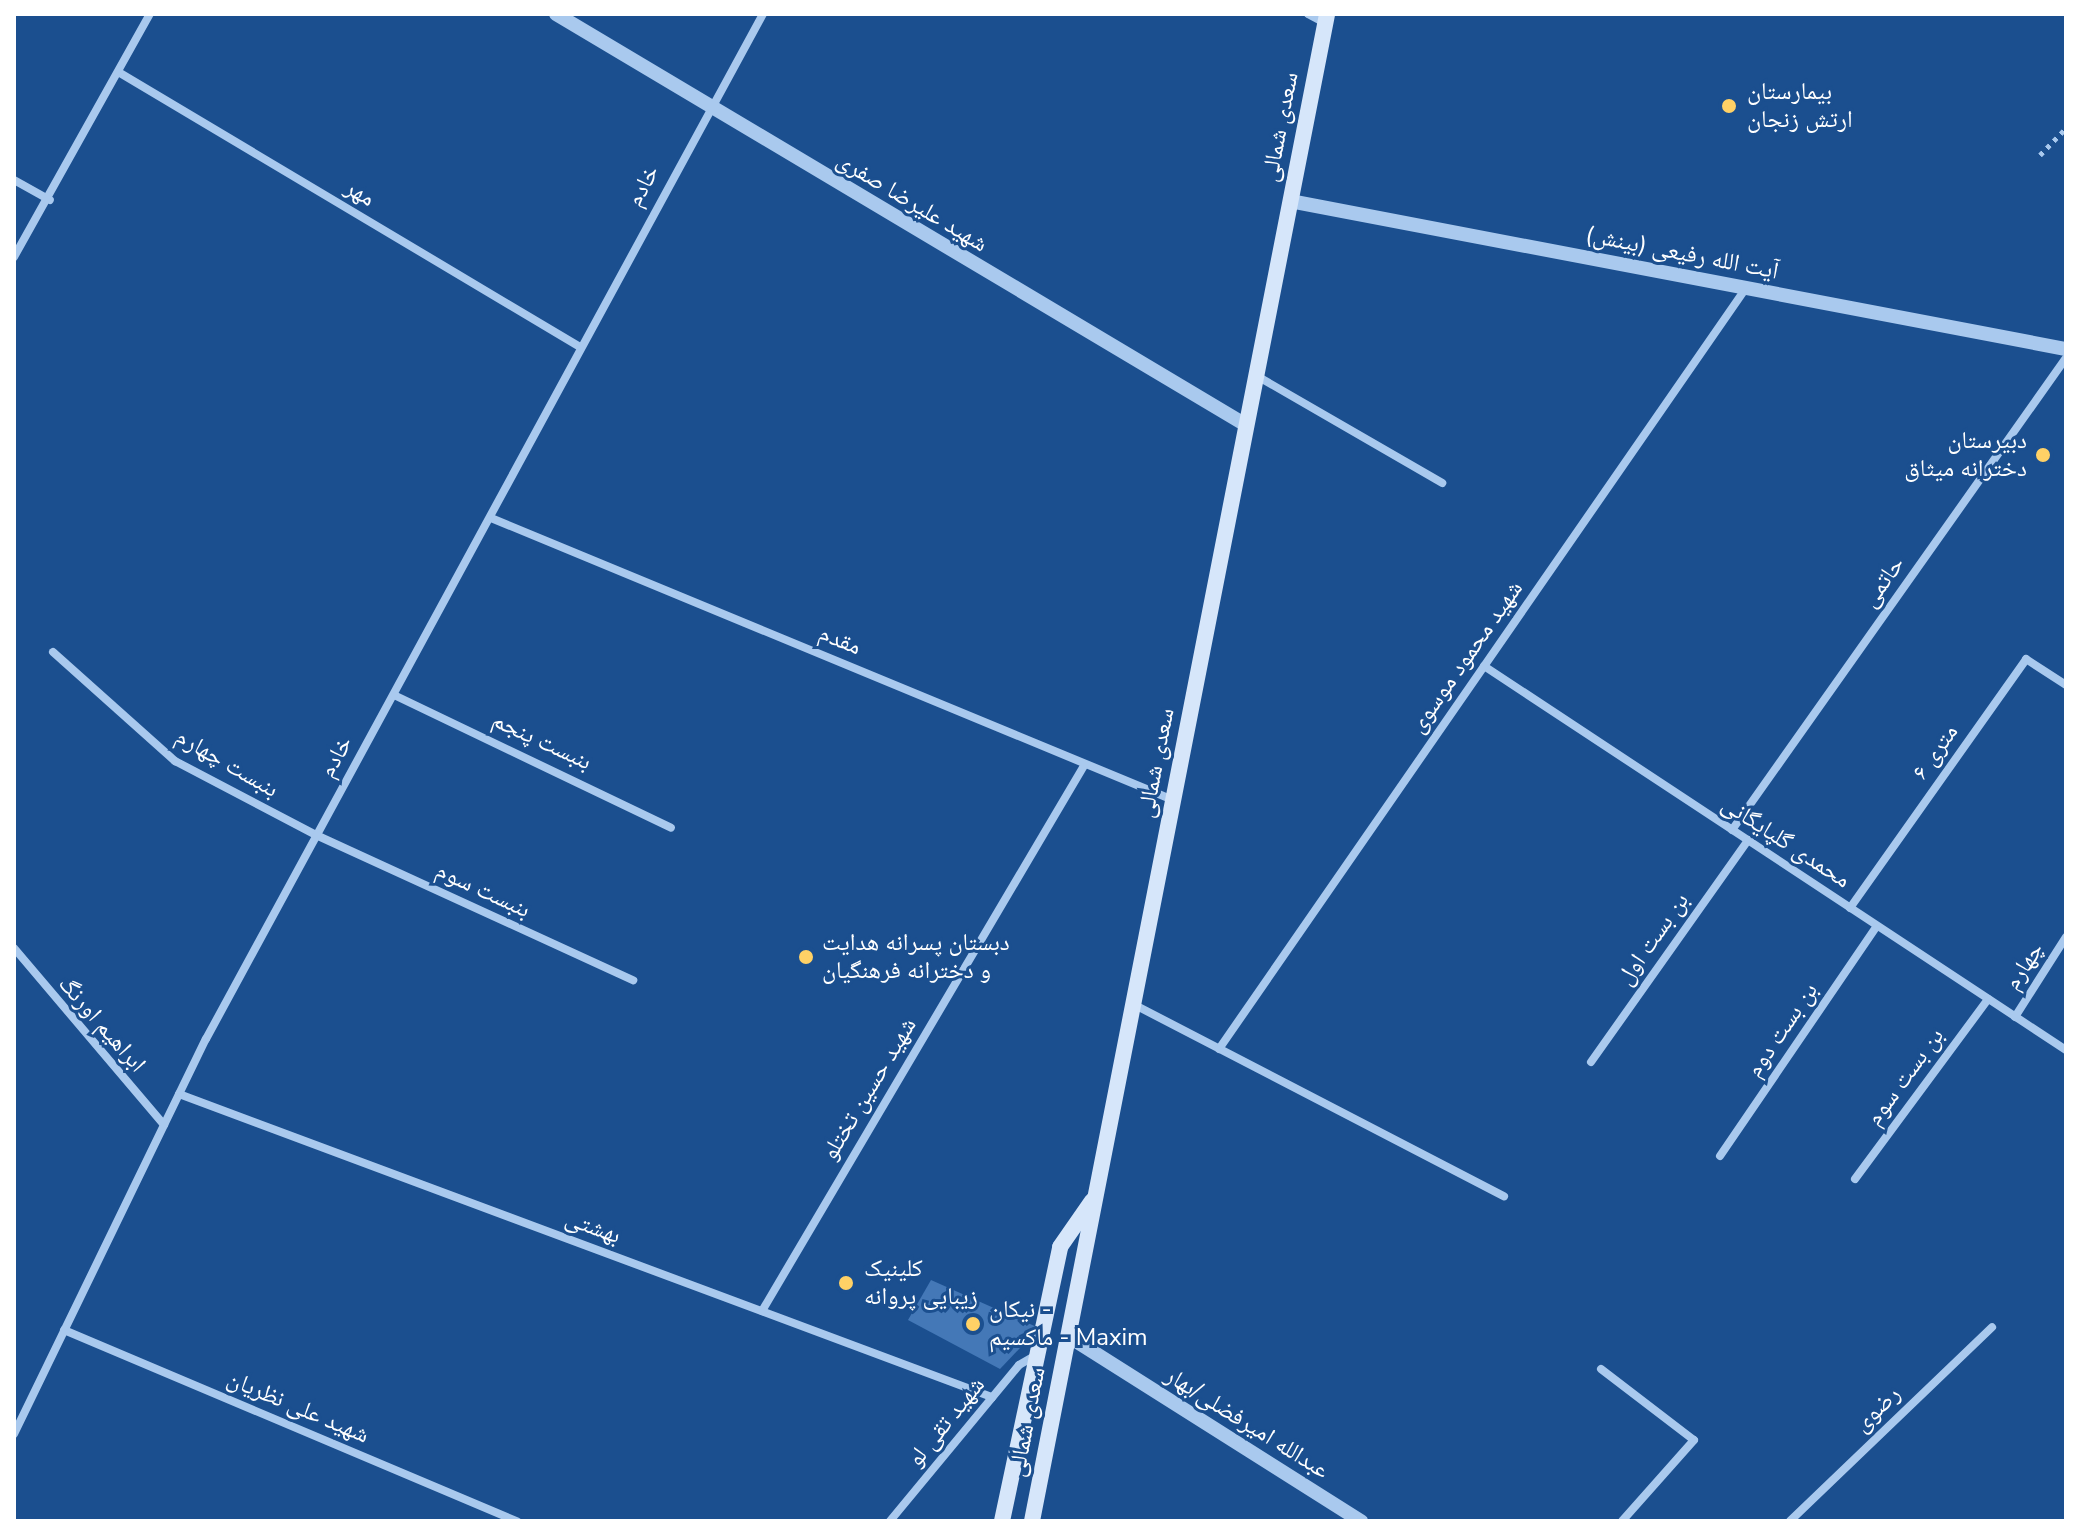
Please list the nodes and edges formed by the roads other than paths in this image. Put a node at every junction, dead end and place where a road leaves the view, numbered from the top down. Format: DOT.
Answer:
graph roads {
  1 [pos="150,14"];
  2 [pos="556,14"];
  3 [pos="763,14"];
  4 [pos="1308,14"];
  5 [pos="1326,19"];
  6 [pos="120,73"];
  7 [pos="707,106"];
  8 [pos="14,180"];
  9 [pos="50,200"];
  10 [pos="1290,201"];
  11 [pos="14,257"];
  12 [pos="1747,288"];
  13 [pos="580,347"];
  14 [pos="2066,349"];
  15 [pos="2066,358"];
  16 [pos="1256,376"];
  17 [pos="1246,425"];
  18 [pos="1442,483"];
  19 [pos="491,518"];
  20 [pos="53,652"];
  21 [pos="1484,666"];
  22 [pos="2066,685"];
  23 [pos="394,695"];
  24 [pos="1085,764"];
  25 [pos="1173,800"];
  26 [pos="671,828"];
  27 [pos="1732,830"];
  28 [pos="316,835"];
  29 [pos="1748,840"];
  30 [pos="1850,908"];
  31 [pos="1877,926"];
  32 [pos="2066,937"];
  33 [pos="14,948"];
  34 [pos="633,980"];
  35 [pos="1988,999"];
  36 [pos="1133,1004"];
  37 [pos="2015,1017"];
  38 [pos="1219,1049"];
  39 [pos="2066,1050"];
  40 [pos="1591,1062"];
  41 [pos="179,1094"];
  42 [pos="164,1125"];
  43 [pos="1720,1156"];
  44 [pos="1855,1179"];
  45 [pos="1095,1196"];
  46 [pos="1504,1196"];
  47 [pos="762,1311"];
  48 [pos="1992,1327"];
  49 [pos="64,1330"];
  50 [pos="1068,1336"];
  51 [pos="1037,1355"];
  52 [pos="1601,1369"];
  53 [pos="992,1397"];
  54 [pos="14,1434"];
  55 [pos="517,1521"];
  56 [pos="890,1521"];
  57 [pos="1002,1521"];
  58 [pos="1032,1521"];
  59 [pos="1361,1521"];
  60 [pos="1622,1521"];
  61 [pos="1790,1521"];
  1 -- 6 [label="street"];
  2 -- 7 [label="street, شهید علیرضا صفری"];
  3 -- 7 [label="street, خادم"];
  4 -- 5 [label="street"];
  5 -- 10 [label="main road, سعدی شمالی"];
  6 -- 9 [label="street"];
  6 -- 13 [label="street, مهر"];
  7 -- 13 [label="street, خادم"];
  7 -- 17 [label="street, شهید علیرضا صفری"];
  8 -- 9 [label="street"];
  9 -- 11 [label="street"];
  10 -- 12 [label="street, آیت الله رفیعی (بینش)"];
  10 -- 16 [label="main road, سعدی شمالی"];
  12 -- 14 [label="street, آیت الله رفیعی (بینش)"];
  12 -- 21 [label="street, شهید محمود موسوی"];
  13 -- 19 [label="street, خادم"];
  15 -- 27 [label="street, حاتمی"];
  16 -- 17 [label="main road, سعدی شمالی"];
  16 -- 18 [label="street"];
  17 -- 25 [label="main road, سعدی شمالی"];
  19 -- 23 [label="street, خادم"];
  19 -- 24 [label="street, مقدم"];
  20 -- 28 [label="street, بنبست چهارم"];
  21 -- 27 [label="street, محمدی گلپایگانی"];
  21 -- 38 [label="street, شهید محمود موسوی"];
  22 -- 30 [label="street, ۶ متری"];
  23 -- 26 [label="street, بنبست پنجم"];
  23 -- 28 [label="street, خادم"];
  24 -- 25 [label="street, مقدم"];
  24 -- 47 [label="street, شهید حسین تختلو"];
  25 -- 36 [label="main road, سعدی شمالی"];
  27 -- 29 [label="street, محمدی گلپایگانی"];
  28 -- 34 [label="street, بنبست سوم"];
  28 -- 41 [label="street, خادم"];
  29 -- 30 [label="street, محمدی گلپایگانی"];
  29 -- 40 [label="street, بن بست اول"];
  30 -- 31 [label="street, محمدی گلپایگانی"];
  31 -- 35 [label="street, محمدی گلپایگانی"];
  31 -- 43 [label="street, بن بست دوم"];
  32 -- 37 [label="street, چهارم"];
  33 -- 42 [label="street, ابراهیم اورنگ"];
  35 -- 37 [label="street, محمدی گلپایگانی"];
  35 -- 44 [label="street, بن بست سوم"];
  36 -- 38 [label="street"];
  36 -- 45 [label="main road, سعدی شمالی"];
  37 -- 39 [label="street, محمدی گلپایگانی"];
  38 -- 46 [label="street"];
  41 -- 42 [label="street, خادم"];
  41 -- 47 [label="street, بهشتی"];
  42 -- 49 [label="street, خادم"];
  45 -- 50 [label="main road, سعدی شمالی"];
  45 -- 51 [label="main road"];
  47 -- 53 [label="street, بهشتی"];
  48 -- 61 [label="street, رضوی"];
  49 -- 54 [label="street, خادم"];
  49 -- 55 [label="street, شهید علی نظریان"];
  50 -- 58 [label="main road, سعدی شمالی"];
  50 -- 59 [label="street, عبدالله امیرفضلی/بهار"];
  51 -- 53 [label="street, شهید تقی لو"];
  51 -- 57 [label="main road"];
  52 -- 60 [label="street"];
  53 -- 56 [label="street, شهید تقی لو"];
}
